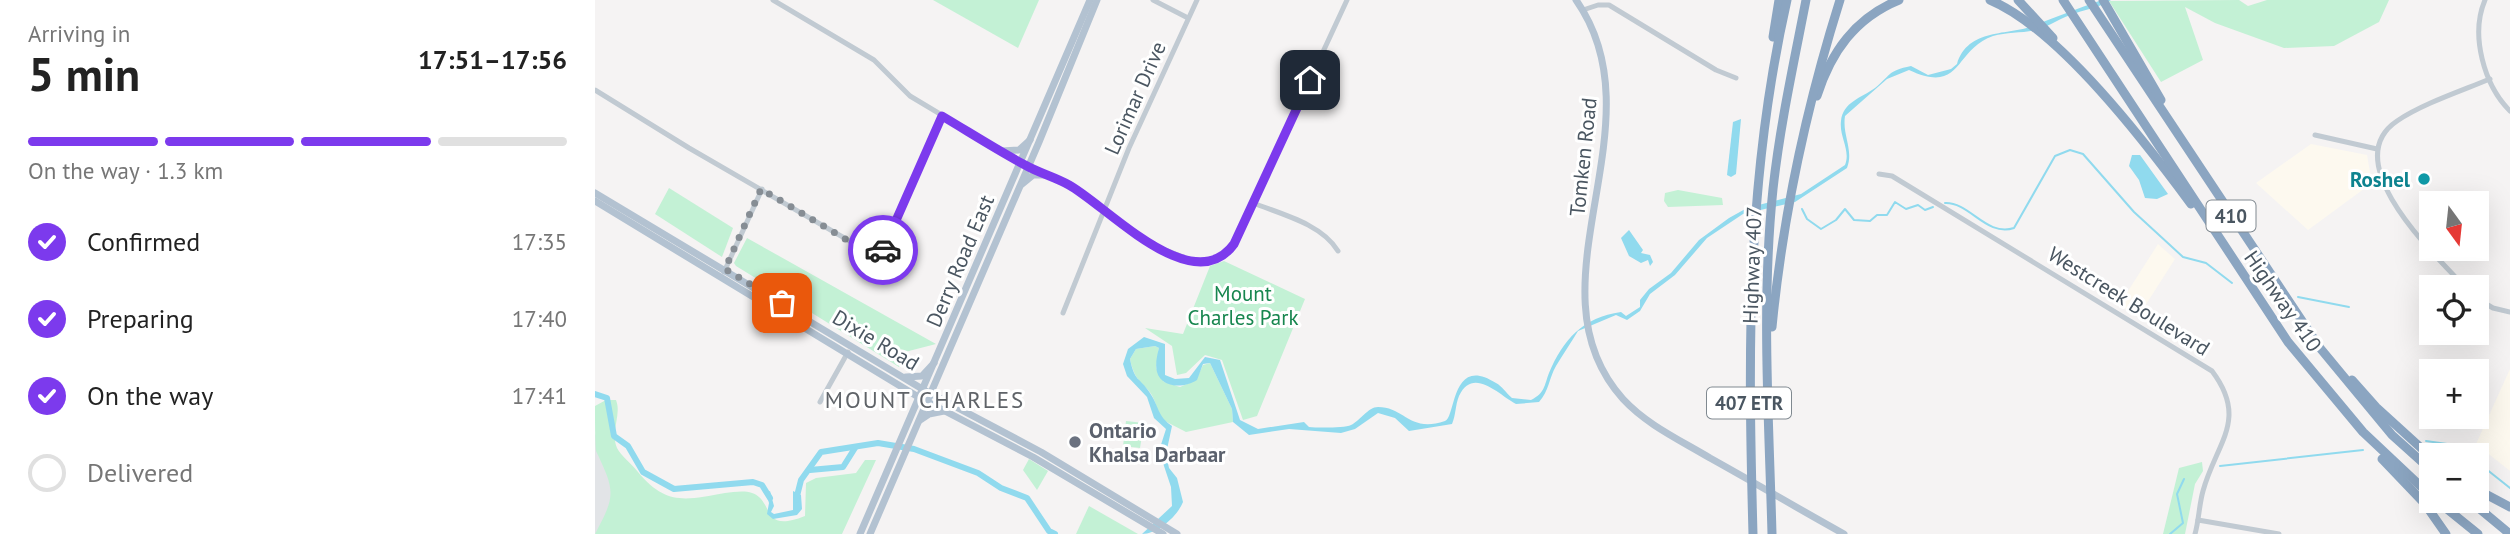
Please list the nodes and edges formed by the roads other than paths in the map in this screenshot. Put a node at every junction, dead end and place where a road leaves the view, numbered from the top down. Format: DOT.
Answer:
graph roads {
  1 [pos="773,0"];
  2 [pos="1090,0"];
  3 [pos="1097,0"];
  4 [pos="1153,0"];
  5 [pos="1197,0"];
  6 [pos="1347,0"];
  7 [pos="1576,0"];
  8 [pos="1779,0"];
  9 [pos="1787,0"];
  10 [pos="1806,0"];
  11 [pos="1840,0"];
  12 [pos="1899,0"];
  13 [pos="1990,0"];
  14 [pos="2018,0"];
  15 [pos="2089,0"];
  16 [pos="2103,0"];
  17 [pos="2486,0"];
  18 [pos="2064,1"];
  19 [pos="1583,10"];
  20 [pos="2027,17"];
  21 [pos="1188,18"];
  22 [pos="1773,62"];
  23 [pos="1736,78"];
  24 [pos="2490,79"];
  25 [pos="595,90"];
  26 [pos="2510,111"];
  27 [pos="942,116"];
  28 [pos="2167,118"];
  29 [pos="2315,135"];
  30 [pos="1802,136"];
  31 [pos="1033,137"];
  32 [pos="2377,149"];
  33 [pos="1002,151"];
  34 [pos="1025,165"];
  35 [pos="1879,174"];
  36 [pos="1048,175"];
  37 [pos="1020,188"];
  38 [pos="761,189"];
  39 [pos="595,193"];
  40 [pos="595,201"];
  41 [pos="1253,203"];
  42 [pos="1104,211"];
  43 [pos="2222,242"];
  44 [pos="1338,251"];
  45 [pos="723,273"];
  46 [pos="2454,275"];
  47 [pos="2489,306"];
  48 [pos="2510,312"];
  49 [pos="1063,313"];
  50 [pos="1767,345"];
  51 [pos="852,346"];
  52 [pos="2321,348"];
  53 [pos="847,355"];
  54 [pos="937,360"];
  55 [pos="939,374"];
  56 [pos="902,376"];
  57 [pos="903,388"];
  58 [pos="927,391"];
  59 [pos="923,400"];
  60 [pos="820,402"];
  61 [pos="949,402"];
  62 [pos="945,411"];
  63 [pos="915,419"];
  64 [pos="2363,432"];
  65 [pos="2419,446"];
  66 [pos="2419,459"];
  67 [pos="2419,485"];
  68 [pos="2489,496"];
  69 [pos="2510,507"];
  70 [pos="2452,513"];
  71 [pos="2485,513"];
  72 [pos="1147,520"];
  73 [pos="2198,520"];
  74 [pos="1162,530"];
  75 [pos="859,534"];
  76 [pos="870,534"];
  77 [pos="1177,534"];
  78 [pos="1753,534"];
  79 [pos="1772,534"];
  80 [pos="1844,534"];
  81 [pos="2196,534"];
  82 [pos="2279,534"];
  83 [pos="2446,534"];
  84 [pos="2478,534"];
  85 [pos="2510,534"];
  1 -- 27 [label="street"];
  2 -- 31 [label="main road, Derry Road East"];
  3 -- 34 [label="main road, Derry Road East"];
  4 -- 21 [label="street"];
  5 -- 21 [label="street, Lorimar Drive"];
  6 -- 41 [label="street"];
  7 -- 19 [label="main road, Tomken Road"];
  8 -- 22 [label="highway"];
  9 -- 22 [label="highway, Highway 407 / 407 ETR"];
  10 -- 50 [label="highway, Highway 407 / 407 ETR"];
  11 -- 30 [label="highway"];
  12 -- 30 [label="highway"];
  13 -- 20 [label="highway"];
  14 -- 20 [label="highway"];
  15 -- 28 [label="highway, Highway 410 / 410"];
  16 -- 28 [label="highway"];
  17 -- 24 [label="street"];
  18 -- 43 [label="highway, Highway 410 / 410"];
  19 -- 23 [label="street"];
  19 -- 80 [label="main road, Tomken Road"];
  20 -- 43 [label="highway"];
  21 -- 42 [label="street, Lorimar Drive"];
  22 -- 78 [label="highway, Highway 407 / 407 ETR"];
  24 -- 26 [label="street"];
  24 -- 32 [label="street"];
  25 -- 38 [label="street"];
  27 -- 33 [label="street"];
  27 -- 38 [label="street"];
  28 -- 52 [label="highway, Highway 410 / 410"];
  29 -- 32 [label="street"];
  30 -- 50 [label="highway"];
  31 -- 33 [label="main road"];
  31 -- 34 [label="main road, Derry Road East"];
  32 -- 46 [label="street"];
  33 -- 34 [label="street"];
  34 -- 36 [label="street"];
  34 -- 37 [label="main road, Derry Road East"];
  34 -- 54 [label="main road, Derry Road East"];
  35 -- 73 [label="street, Westcreek Boulevard"];
  36 -- 37 [label="main road"];
  36 -- 42 [label="street"];
  37 -- 55 [label="main road, Derry Road East"];
  38 -- 45 [label="street"];
  39 -- 45 [label="main road, Dixie Road"];
  40 -- 45 [label="main road, Dixie Road"];
  41 -- 42 [label="street"];
  41 -- 44 [label="street"];
  42 -- 49 [label="street, Lorimar Drive"];
  43 -- 64 [label="highway, Highway 410 / 410"];
  45 -- 51 [label="main road, Dixie Road"];
  45 -- 53 [label="main road, Dixie Road"];
  47 -- 48 [label="street"];
  50 -- 79 [label="highway, Highway 407 / 407 ETR"];
  51 -- 53 [label="street"];
  51 -- 56 [label="main road, Dixie Road"];
  52 -- 65 [label="highway"];
  52 -- 66 [label="highway, Highway 410 / 410"];
  53 -- 57 [label="main road, Dixie Road"];
  53 -- 60 [label="street"];
  54 -- 56 [label="main road"];
  54 -- 58 [label="main road, Derry Road East"];
  55 -- 58 [label="main road, Derry Road East"];
  55 -- 61 [label="main road"];
  56 -- 58 [label="main road, Dixie Road"];
  57 -- 59 [label="main road, Dixie Road"];
  57 -- 63 [label="main road"];
  58 -- 59 [label="main road, Derry Road East"];
  58 -- 61 [label="main road, Dixie Road"];
  59 -- 62 [label="main road, Dixie Road"];
  59 -- 63 [label="main road, Derry Road East"];
  61 -- 72 [label="main road, Dixie Road"];
  62 -- 63 [label="main road"];
  62 -- 72 [label="main road, Dixie Road"];
  63 -- 75 [label="main road, Derry Road East"];
  63 -- 76 [label="main road, Derry Road East"];
  64 -- 67 [label="highway, Highway 410 / 410"];
  64 -- 83 [label="highway"];
  68 -- 69 [label="highway"];
  70 -- 84 [label="highway"];
  71 -- 85 [label="highway"];
  72 -- 74 [label="main road, Dixie Road"];
  73 -- 81 [label="street, Westcreek Boulevard"];
  73 -- 82 [label="street"];
  74 -- 77 [label="main road, Dixie Road"];
}
